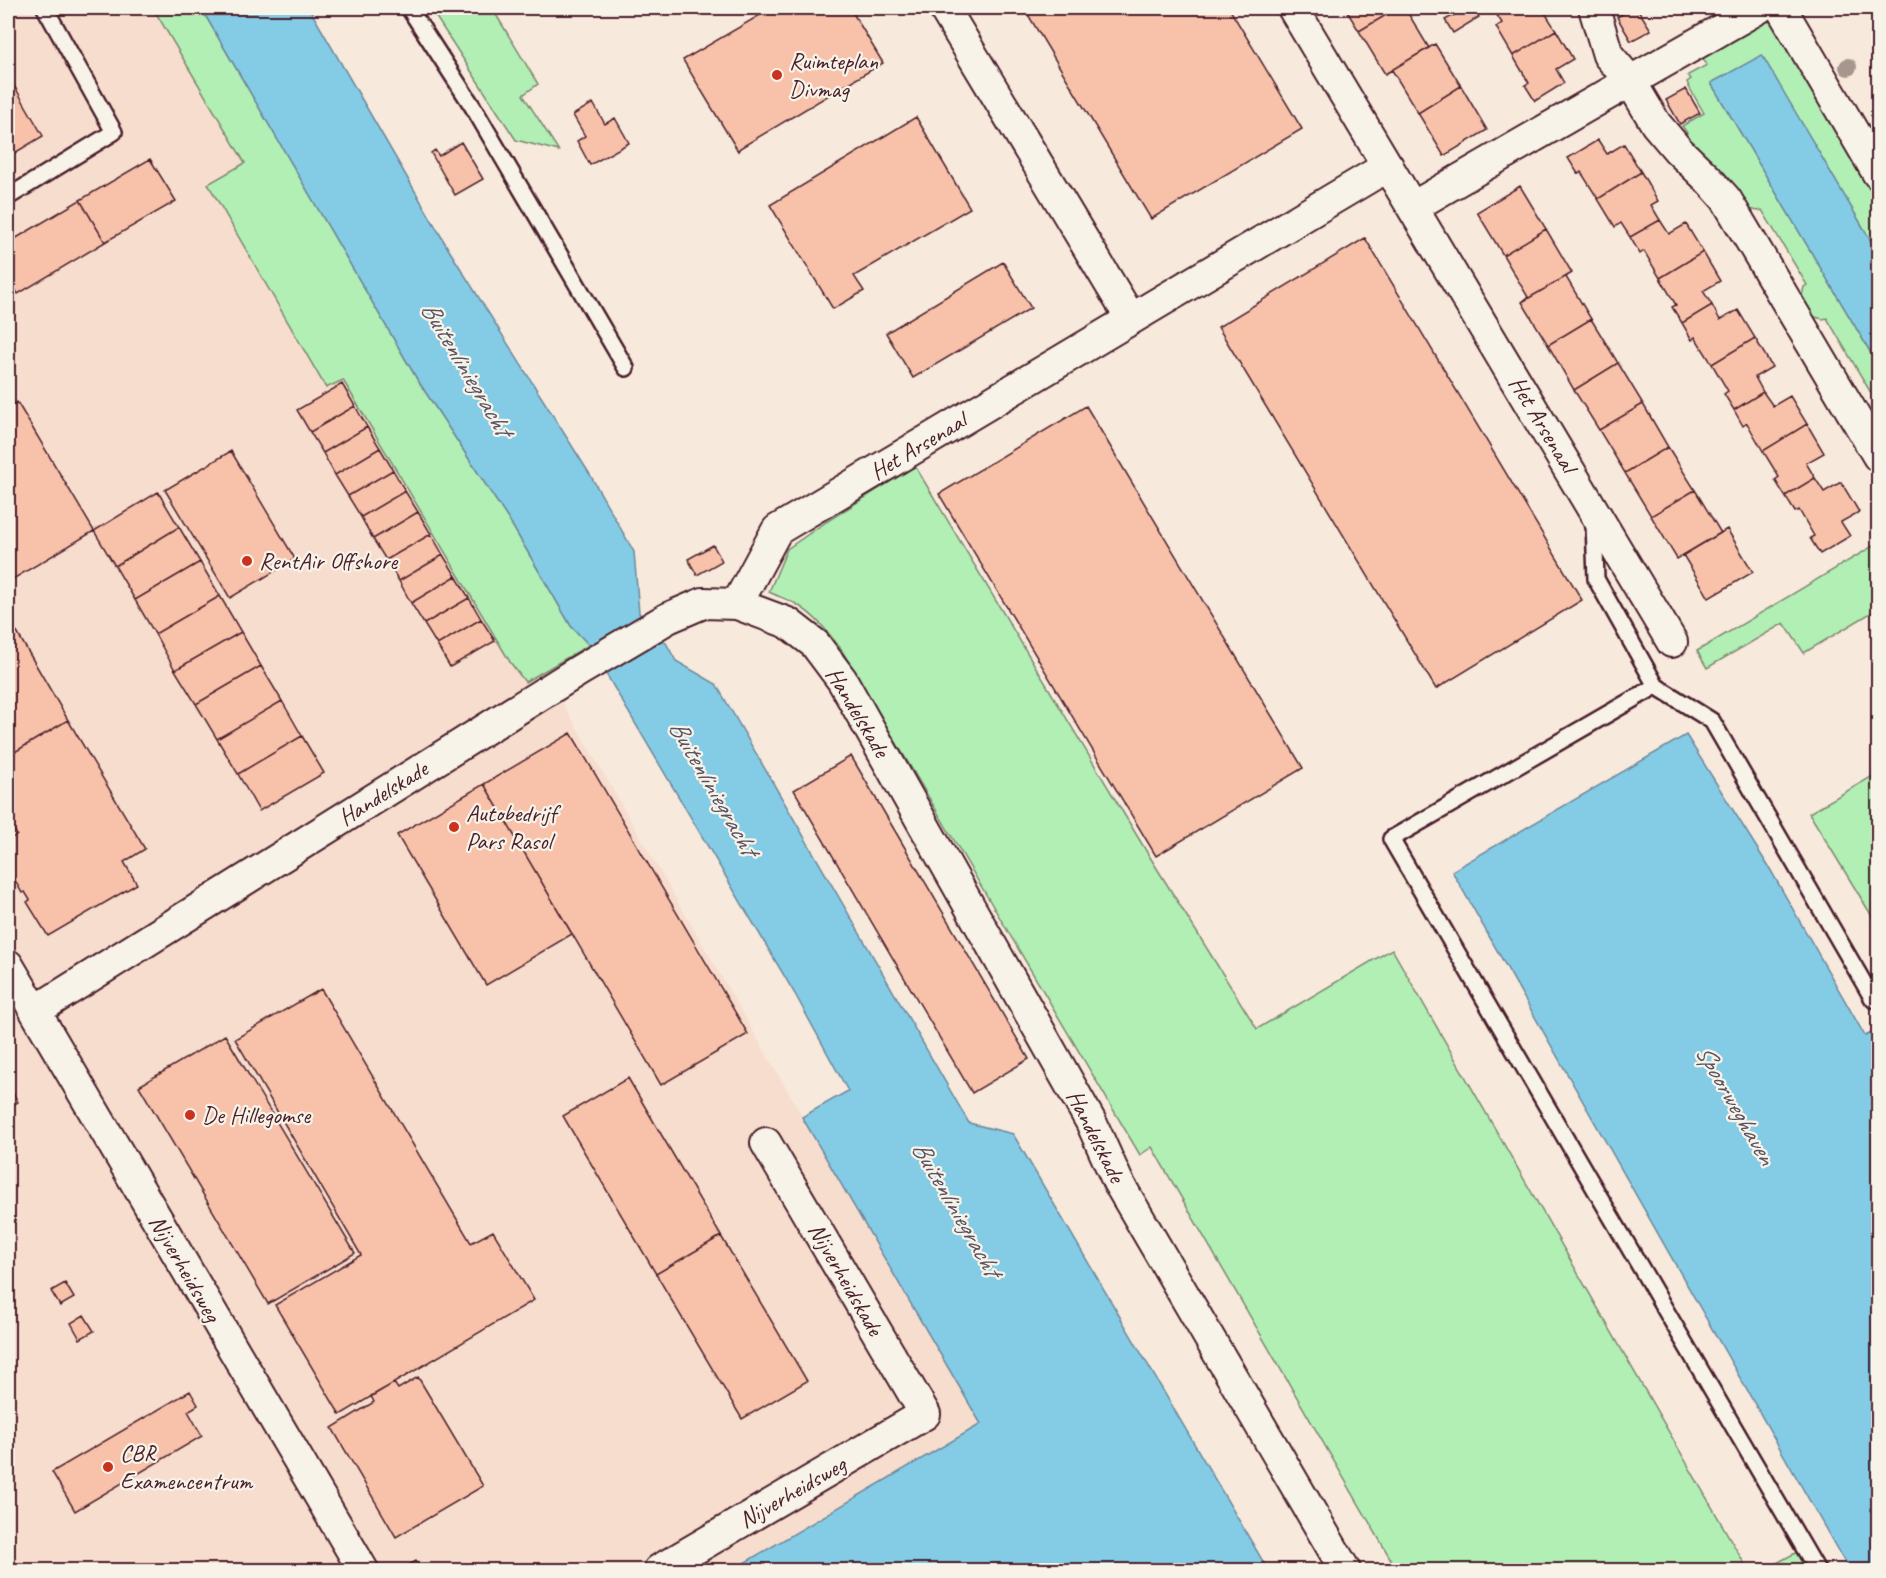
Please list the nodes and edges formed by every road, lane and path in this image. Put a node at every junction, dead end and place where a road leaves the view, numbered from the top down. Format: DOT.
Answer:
graph roads {
  1 [pos="45,8"];
  2 [pos="409,8"];
  3 [pos="944,8"];
  4 [pos="1293,8"];
  5 [pos="1594,8"];
  6 [pos="1759,8"];
  7 [pos="1781,8"];
  8 [pos="1631,82"];
  9 [pos="1389,166"];
  10 [pos="1878,174"];
  11 [pos="8,197"];
  12 [pos="1413,207"];
  13 [pos="1131,318"];
  14 [pos="626,368"];
  15 [pos="1878,456"];
  16 [pos="1594,511"];
  17 [pos="737,604"];
  18 [pos="1672,642"];
  19 [pos="1656,686"];
  20 [pos="8,965"];
  21 [pos="1873,999"];
  22 [pos="34,1011"];
  23 [pos="766,1143"];
  24 [pos="925,1414"];
  25 [pos="363,1570"];
  26 [pos="659,1570"];
  27 [pos="1345,1570"];
  28 [pos="1817,1570"];
  1 -- 11 [label="lane"];
  2 -- 14 [label="lane"];
  3 -- 13 [label="street"];
  4 -- 9 [label="street, Het Arsenaal"];
  5 -- 8 [label="street"];
  6 -- 8 [label="street"];
  7 -- 10 [label="street"];
  8 -- 12 [label="street"];
  8 -- 15 [label="street"];
  9 -- 12 [label="street, Het Arsenaal"];
  9 -- 13 [label="street, Het Arsenaal"];
  12 -- 16 [label="street, Het Arsenaal"];
  13 -- 17 [label="street, Het Arsenaal"];
  16 -- 18 [label="street, Het Arsenaal"];
  16 -- 19 [label="lane"];
  17 -- 22 [label="street, Handelskade"];
  17 -- 27 [label="street, Handelskade"];
  19 -- 21 [label="lane"];
  19 -- 28 [label="lane"];
  20 -- 22 [label="street, Nijverheidsweg"];
  22 -- 25 [label="street, Nijverheidsweg"];
  23 -- 24 [label="street, Nijverheidskade"];
  24 -- 26 [label="street, Nijverheidsweg"];
}
